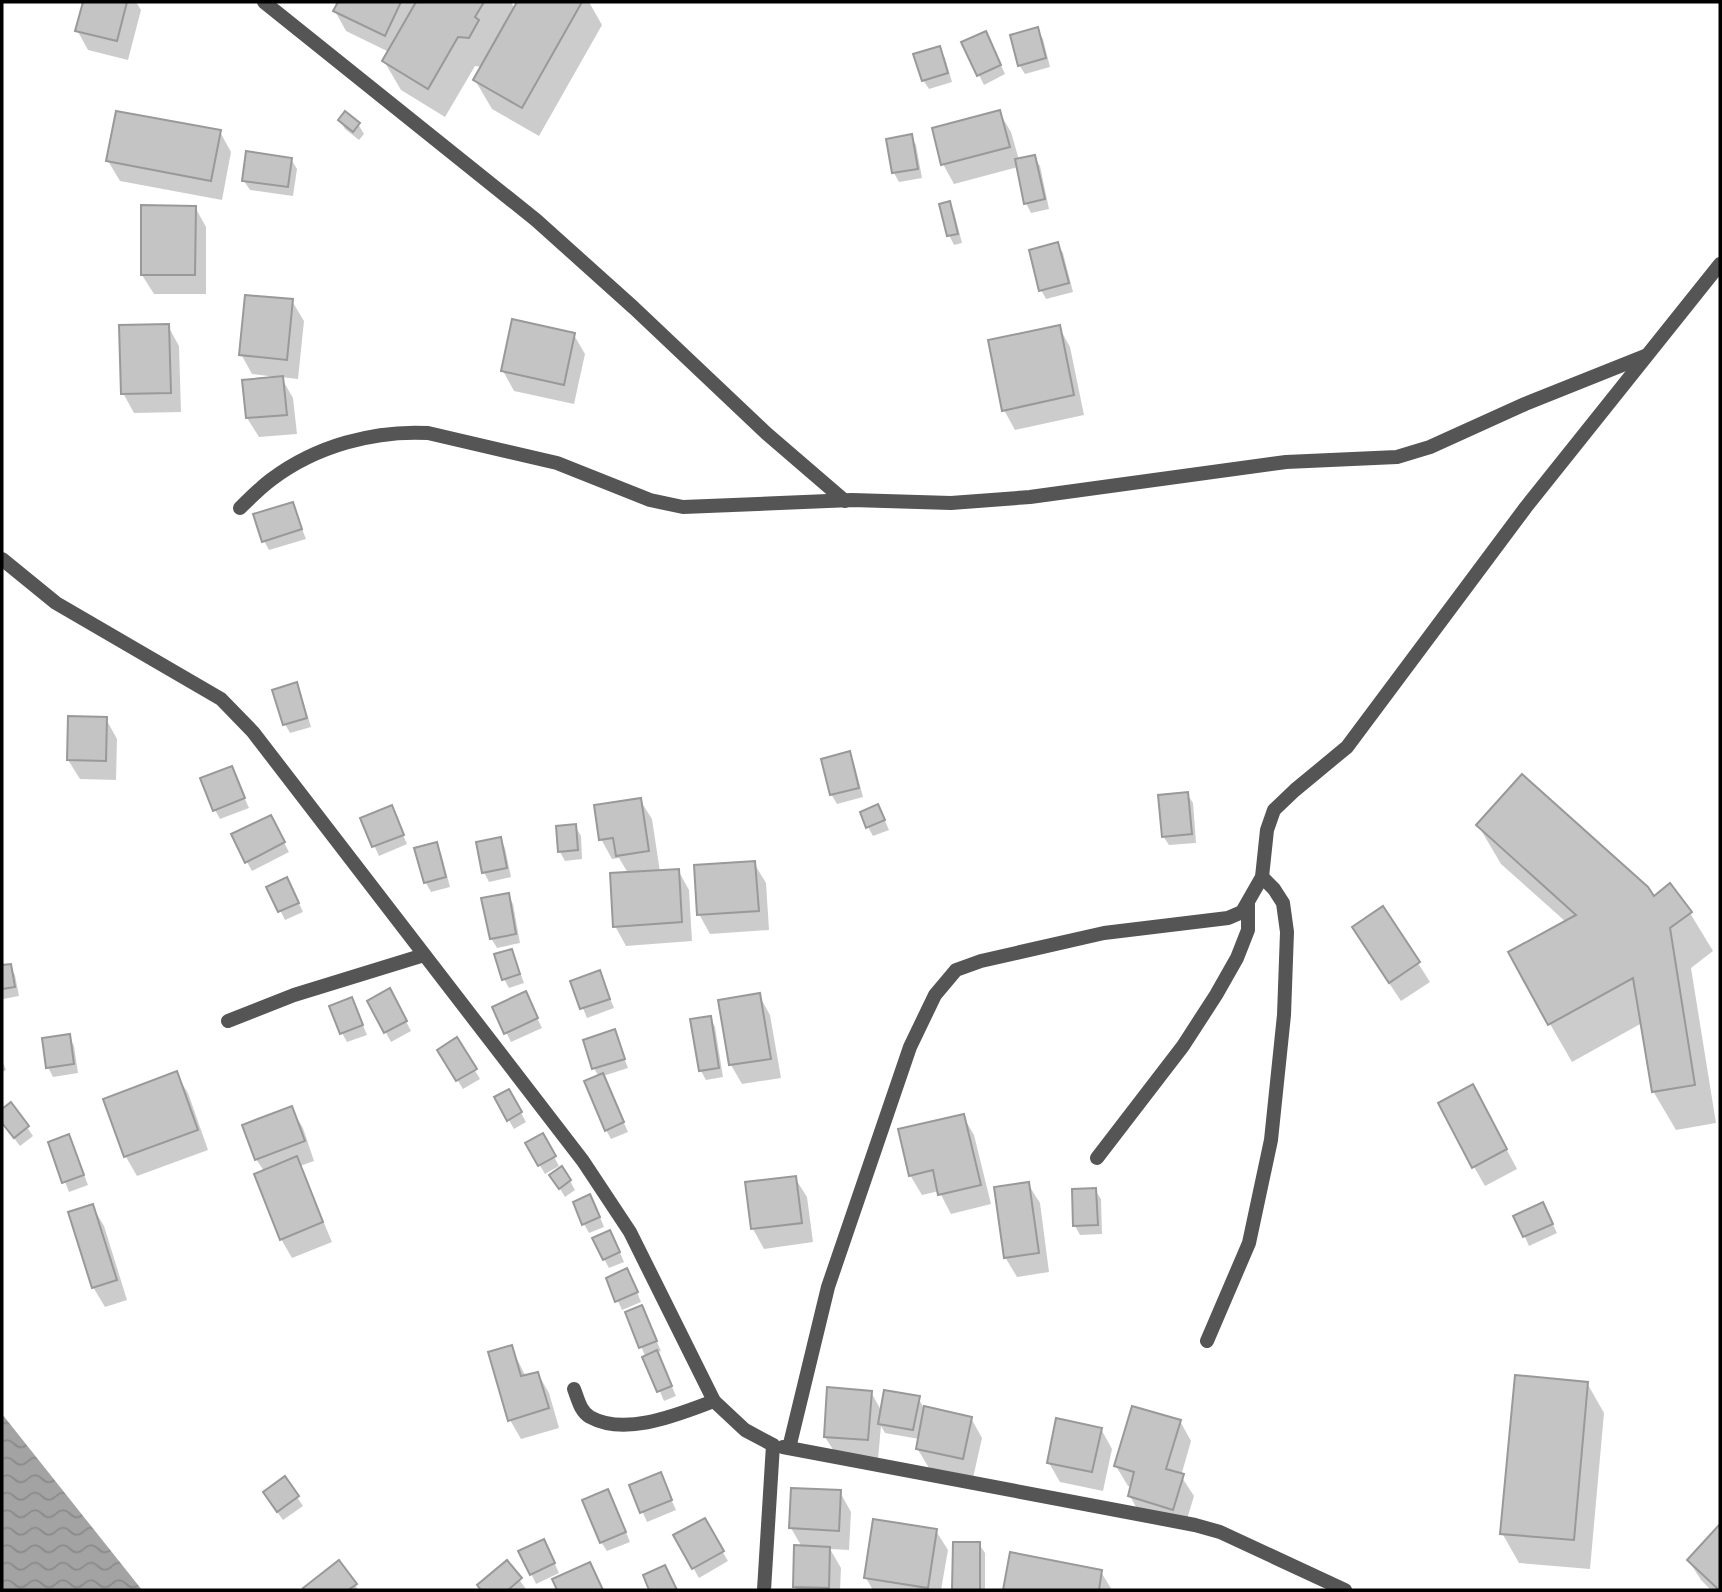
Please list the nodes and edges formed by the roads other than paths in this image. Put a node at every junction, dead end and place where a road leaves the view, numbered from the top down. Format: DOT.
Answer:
graph roads {
  1 [pos="264,2"];
  2 [pos="1720,264"];
  3 [pos="1646,356"];
  4 [pos="845,500"];
  5 [pos="240,508"];
  6 [pos="2,559"];
  7 [pos="1262,877"];
  8 [pos="1248,904"];
  9 [pos="424,955"];
  10 [pos="228,1021"];
  11 [pos="1097,1158"];
  12 [pos="1208,1341"];
  13 [pos="574,1389"];
  14 [pos="714,1401"];
  15 [pos="773,1445"];
  16 [pos="789,1448"];
  17 [pos="764,1590"];
  18 [pos="1345,1590"];
  1 -- 4 [label="street"];
  2 -- 3 [label="street"];
  3 -- 4 [label="street"];
  3 -- 7 [label="street"];
  4 -- 5 [label="street"];
  6 -- 9 [label="street"];
  7 -- 8 [label="street"];
  7 -- 12 [label="street"];
  8 -- 11 [label="street"];
  8 -- 16 [label="street"];
  9 -- 10 [label="street"];
  9 -- 14 [label="street"];
  13 -- 14 [label="street"];
  14 -- 15 [label="street"];
  15 -- 16 [label="street"];
  15 -- 17 [label="street"];
  16 -- 18 [label="street"];
}
